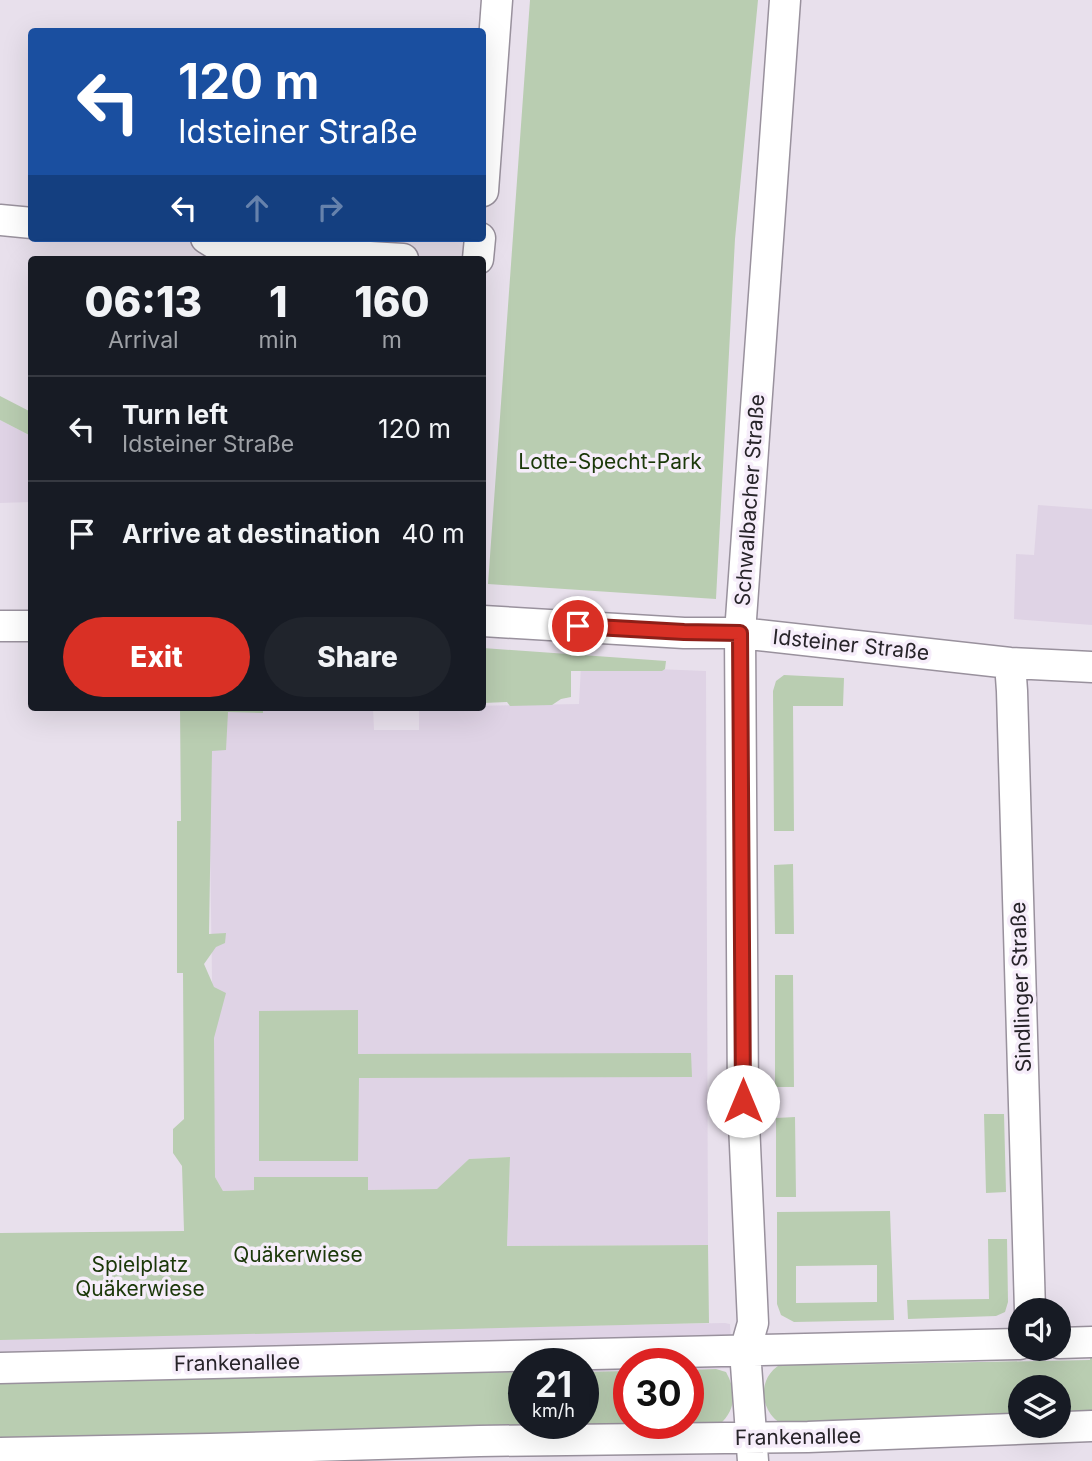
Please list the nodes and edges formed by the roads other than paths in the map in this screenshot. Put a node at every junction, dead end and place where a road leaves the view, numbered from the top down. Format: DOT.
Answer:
graph roads {
  1 [pos="497,0"];
  2 [pos="785,0"];
  3 [pos="486,150"];
  4 [pos="0,220"];
  5 [pos="28,223"];
  6 [pos="212,242"];
  7 [pos="354,256"];
  8 [pos="486,621"];
  9 [pos="0,626"];
  10 [pos="28,626"];
  11 [pos="740,633"];
  12 [pos="1010,663"];
  13 [pos="1092,667"];
  14 [pos="1030,1298"];
  15 [pos="1092,1342"];
  16 [pos="1071,1343"];
  17 [pos="1008,1344"];
  18 [pos="745,1351"];
  19 [pos="0,1368"];
  20 [pos="1092,1426"];
  21 [pos="752,1450"];
  22 [pos="479,1451"];
  23 [pos="0,1453"];
  24 [pos="209,1455"];
  1 -- 3 [label="street"];
  2 -- 11 [label="street, Schwalbacher Straße"];
  4 -- 5 [label="street"];
  6 -- 7 [label="street"];
  8 -- 11 [label="street, Idsteiner Straße"];
  9 -- 10 [label="street"];
  11 -- 12 [label="street, Idsteiner Straße"];
  11 -- 18 [label="street, Schwalbacher Straße"];
  12 -- 13 [label="street, Idsteiner Straße"];
  12 -- 14 [label="street, Sindlinger Straße"];
  15 -- 16 [label="street"];
  17 -- 18 [label="street, Frankenallee"];
  18 -- 19 [label="street, Frankenallee"];
  18 -- 21 [label="street, Schwalbacher Straße"];
  20 -- 21 [label="street, Frankenallee"];
  21 -- 22 [label="street, Frankenallee"];
  22 -- 24 [label="street, Frankenallee"];
  23 -- 24 [label="street, Frankenallee"];
}
